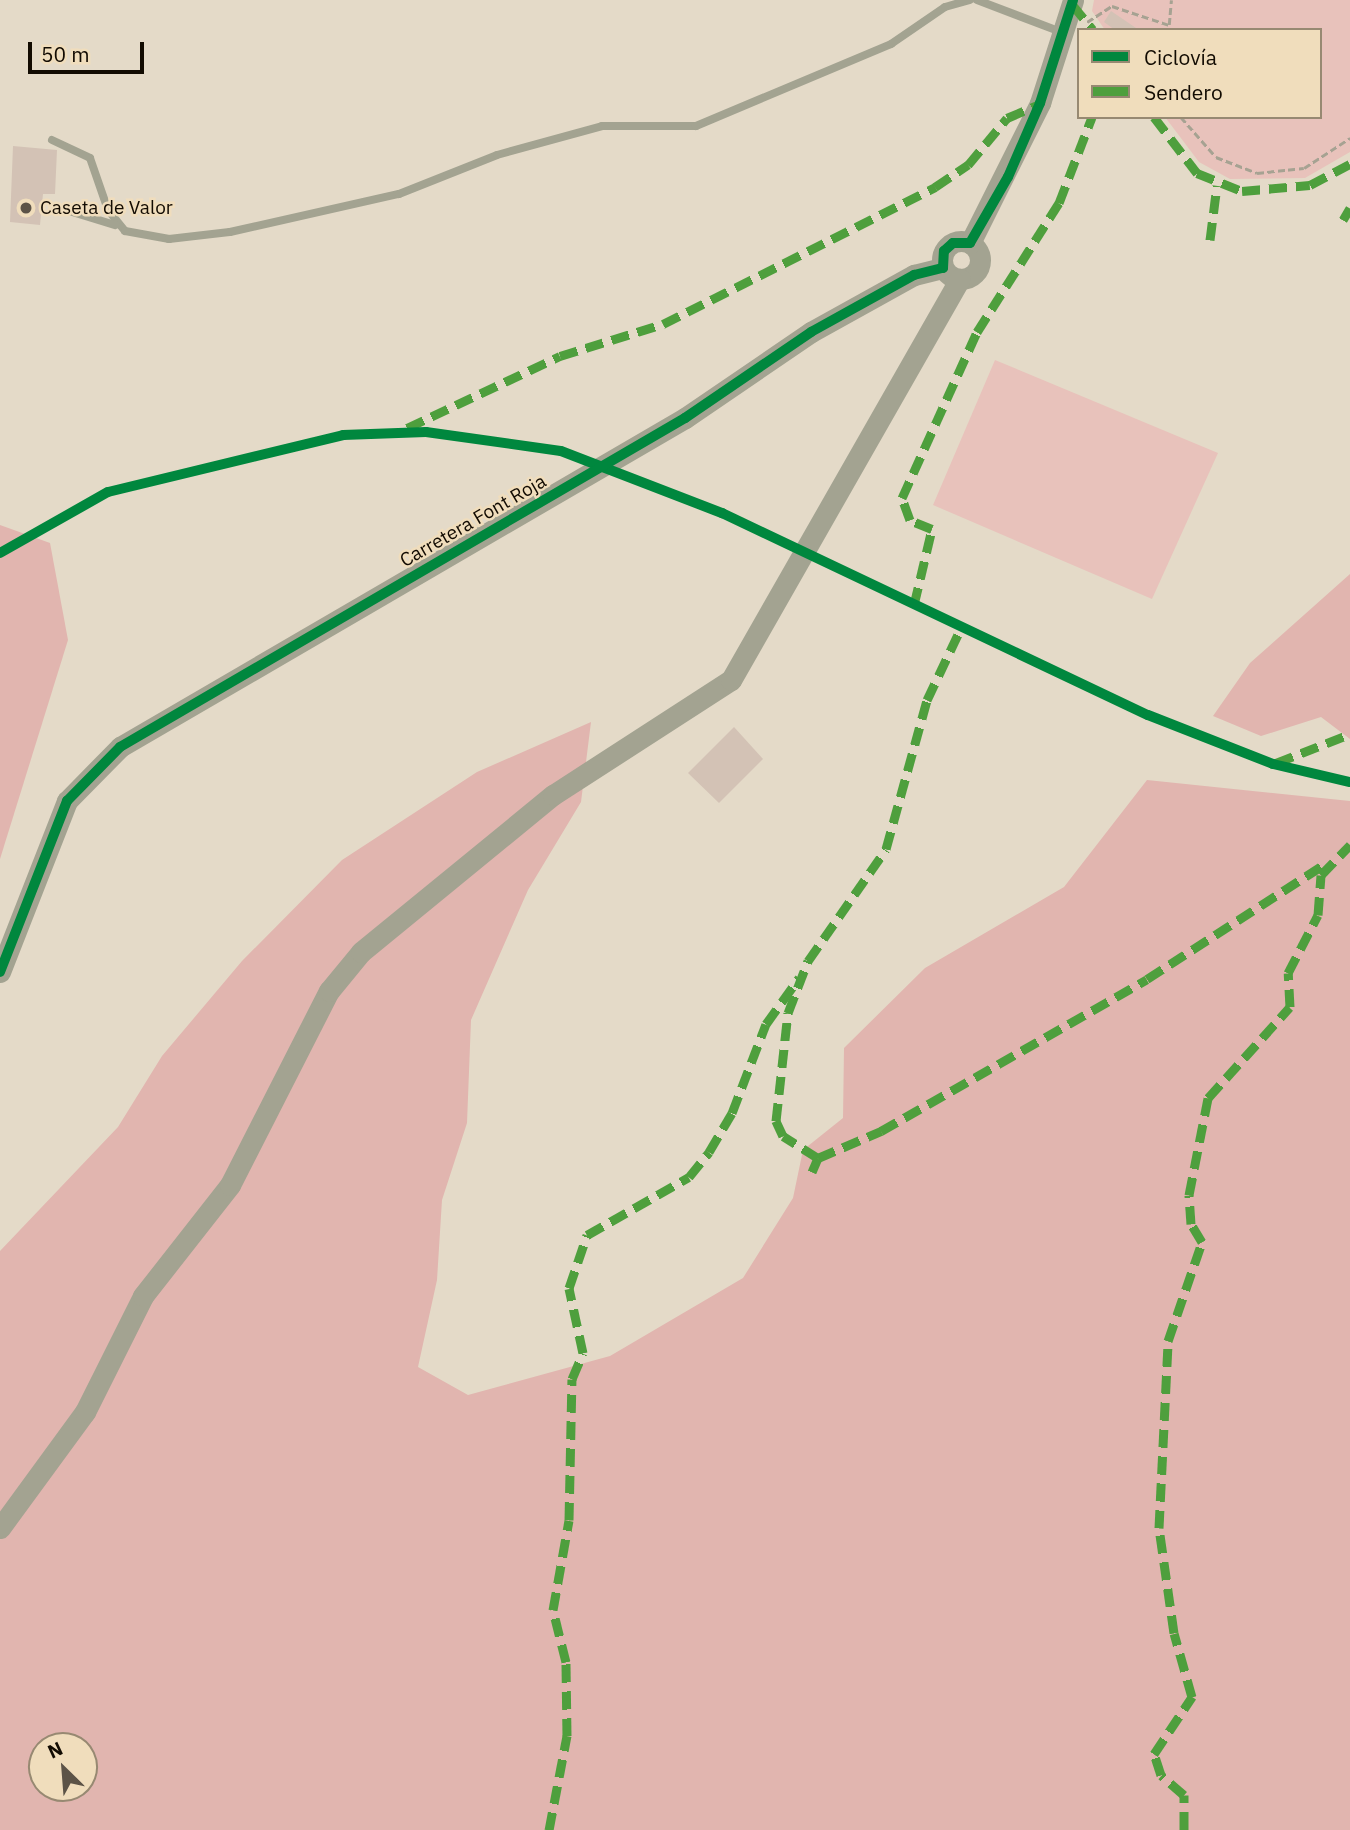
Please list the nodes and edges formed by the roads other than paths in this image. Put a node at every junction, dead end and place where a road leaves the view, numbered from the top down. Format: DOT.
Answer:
graph roads {
  1 [pos="970,0"];
  2 [pos="977,0"];
  3 [pos="1073,0"];
  4 [pos="1064,33"];
  5 [pos="52,140"];
  6 [pos="55,207"];
  7 [pos="118,226"];
  8 [pos="970,243"];
  9 [pos="952,273"];
  10 [pos="0,972"];
  11 [pos="0,1528"];
  1 -- 7 [label="lane"];
  2 -- 4 [label="lane"];
  3 -- 4 [label="street"];
  4 -- 8 [label="street"];
  5 -- 7 [label="lane"];
  6 -- 7 [label="lane"];
  8 -- 9 [label="street"];
  8 -- 9 [label="street"];
  9 -- 10 [label="street, Carretera Font Roja"];
  9 -- 11 [label="street"];
}
